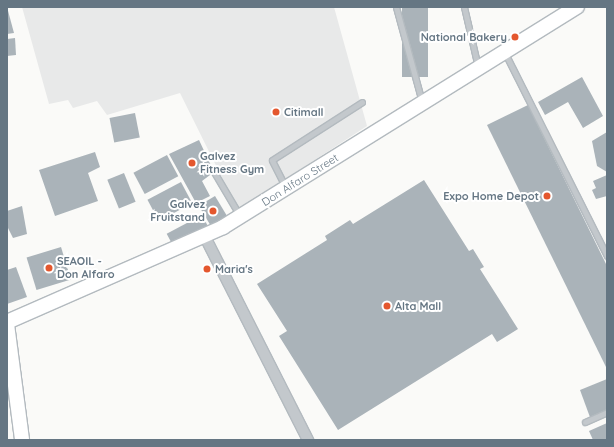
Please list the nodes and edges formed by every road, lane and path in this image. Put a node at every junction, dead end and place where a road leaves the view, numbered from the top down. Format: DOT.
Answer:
graph roads {
  1 [pos="396,7"];
  2 [pos="464,7"];
  3 [pos="577,7"];
  4 [pos="505,52"];
  5 [pos="479,68"];
  6 [pos="362,102"];
  7 [pos="423,103"];
  8 [pos="214,172"];
  9 [pos="287,189"];
  10 [pos="240,217"];
  11 [pos="205,237"];
  12 [pos="607,256"];
  13 [pos="7,323"];
  14 [pos="607,412"];
  15 [pos="586,422"];
  16 [pos="22,440"];
  17 [pos="308,440"];
  1 -- 7 [label="lane"];
  2 -- 5 [label="lane"];
  3 -- 4 [label="main road, Don Alfaro Street"];
  4 -- 5 [label="main road, Don Alfaro Street"];
  4 -- 12 [label="lane"];
  5 -- 7 [label="main road, Don Alfaro Street"];
  6 -- 9 [label="lane"];
  7 -- 9 [label="main road, Don Alfaro Street"];
  8 -- 10 [label="lane"];
  9 -- 10 [label="main road, Don Alfaro Street"];
  10 -- 11 [label="main road, Don Alfaro Street"];
  11 -- 13 [label="main road, Don Alfaro Street"];
  11 -- 17 [label="street"];
  13 -- 16 [label="main road"];
  14 -- 15 [label="lane"];
}
